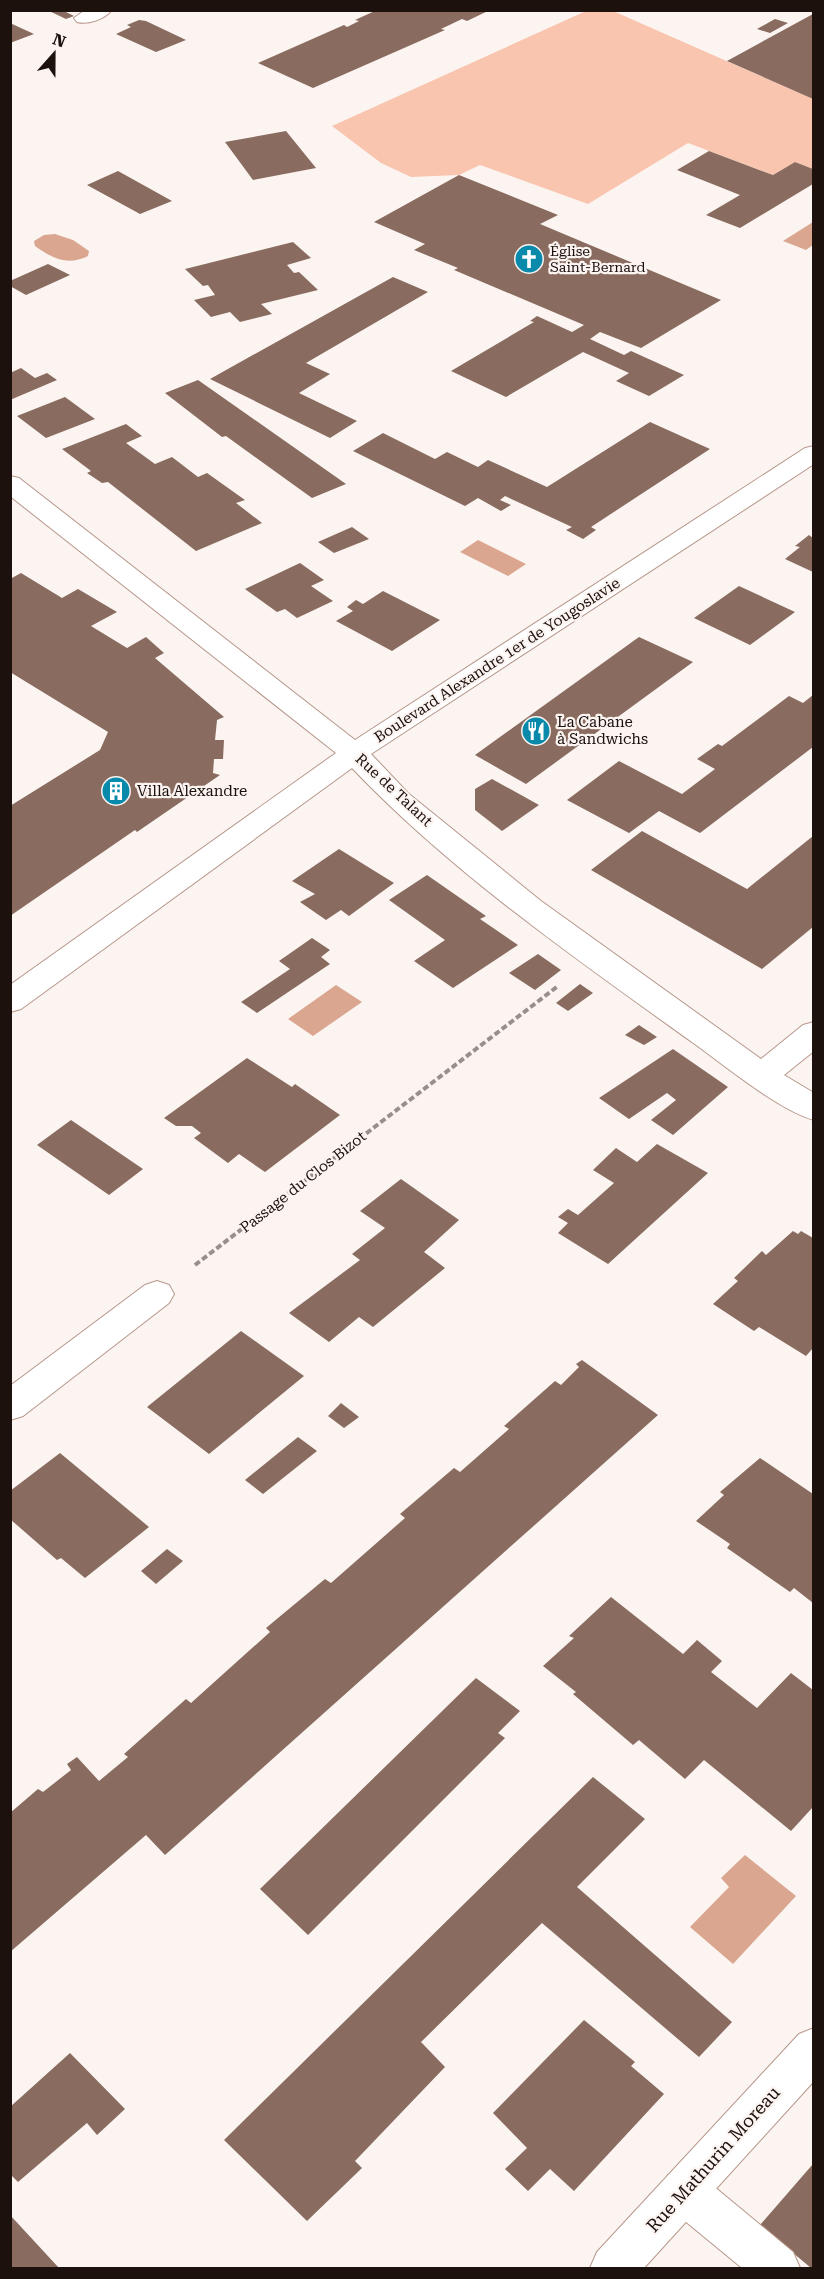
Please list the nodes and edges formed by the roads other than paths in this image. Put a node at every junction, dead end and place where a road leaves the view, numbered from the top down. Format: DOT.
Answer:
graph roads {
  1 [pos="103,10"];
  2 [pos="84,18"];
  3 [pos="813,453"];
  4 [pos="10,483"];
  5 [pos="354,753"];
  6 [pos="10,1001"];
  7 [pos="813,1033"];
  8 [pos="762,1076"];
  9 [pos="813,1108"];
  10 [pos="157,1294"];
  11 [pos="10,1406"];
  12 [pos="813,2049"];
  13 [pos="684,2191"];
  14 [pos="613,2268"];
  15 [pos="777,2268"];
  1 -- 2 [label="street"];
  3 -- 5 [label="street, Boulevard Alexandre 1er de Yougoslavie"];
  4 -- 5 [label="street, Rue de Talant"];
  5 -- 6 [label="street, Boulevard Alexandre 1er de Yougoslavie"];
  5 -- 8 [label="street, Rue de Talant"];
  7 -- 8 [label="street"];
  8 -- 9 [label="street, Rue de Talant"];
  10 -- 11 [label="street"];
  12 -- 13 [label="street, Rue Mathurin Moreau"];
  13 -- 14 [label="street, Rue Mathurin Moreau"];
  13 -- 15 [label="street"];
}
